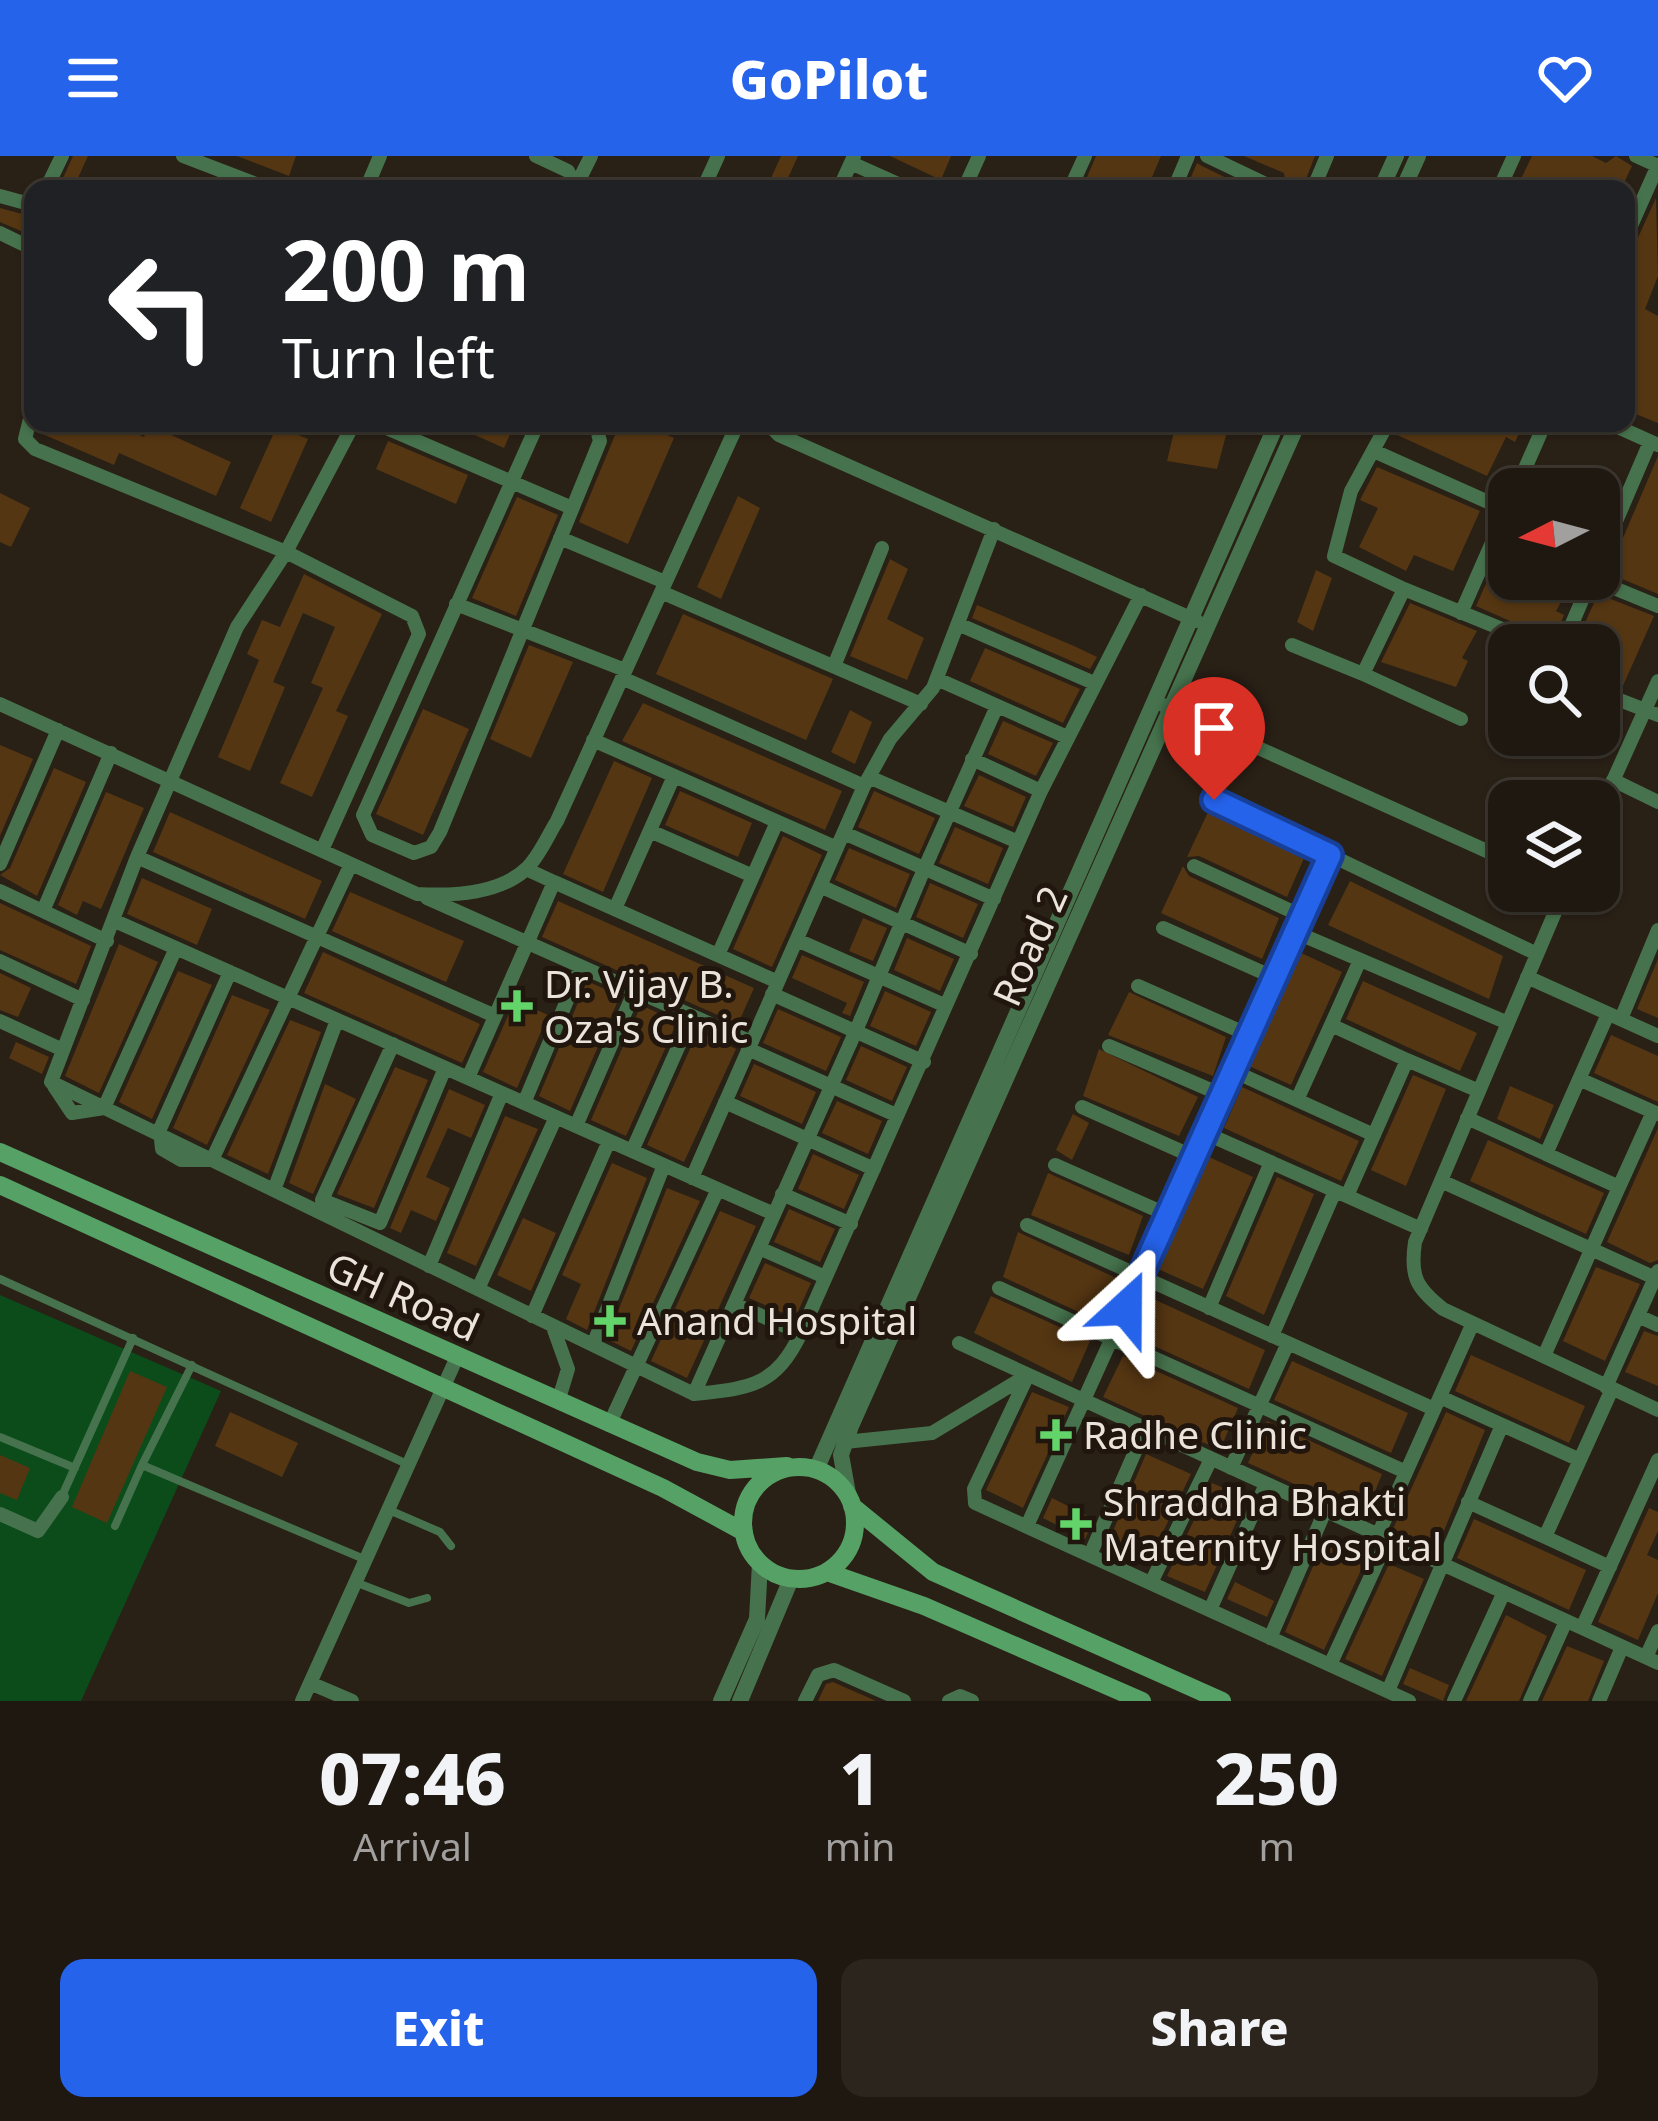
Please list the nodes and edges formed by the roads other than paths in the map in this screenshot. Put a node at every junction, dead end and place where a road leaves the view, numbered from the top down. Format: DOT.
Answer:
graph roads {
  1 [pos="183,156"];
  2 [pos="536,156"];
  3 [pos="1207,156"];
  4 [pos="1636,156"];
  5 [pos="852,159"];
  6 [pos="1658,165"];
  7 [pos="245,180"];
  8 [pos="572,180"];
  9 [pos="892,180"];
  10 [pos="1257,180"];
  11 [pos="1635,217"];
  12 [pos="27,432"];
  13 [pos="346,432"];
  14 [pos="396,432"];
  15 [pos="534,432"];
  16 [pos="598,432"];
  17 [pos="734,432"];
  18 [pos="775,432"];
  19 [pos="1272,432"];
  20 [pos="1293,432"];
  21 [pos="1384,432"];
  22 [pos="1540,432"];
  23 [pos="1654,443"];
  24 [pos="1376,452"];
  25 [pos="1525,468"];
  26 [pos="511,481"];
  27 [pos="1488,499"];
  28 [pos="572,508"];
  29 [pos="1620,516"];
  30 [pos="994,529"];
  31 [pos="560,538"];
  32 [pos="882,548"];
  33 [pos="286,552"];
  34 [pos="1488,564"];
  35 [pos="663,587"];
  36 [pos="1403,589"];
  37 [pos="1620,590"];
  38 [pos="1141,595"];
  39 [pos="455,604"];
  40 [pos="1658,606"];
  41 [pos="1461,613"];
  42 [pos="1198,622"];
  43 [pos="958,624"];
  44 [pos="1488,624"];
  45 [pos="524,630"];
  46 [pos="1292,645"];
  47 [pos="834,666"];
  48 [pos="623,674"];
  49 [pos="1363,674"];
  50 [pos="937,679"];
  51 [pos="1658,681"];
  52 [pos="1094,682"];
  53 [pos="1155,700"];
  54 [pos="1620,700"];
  55 [pos="921,704"];
  56 [pos="998,706"];
  57 [pos="1,708"];
  58 [pos="1172,710"];
  59 [pos="1652,712"];
  60 [pos="1461,718"];
  61 [pos="58,730"];
  62 [pos="1067,737"];
  63 [pos="593,740"];
  64 [pos="111,753"];
  65 [pos="972,759"];
  66 [pos="674,776"];
  67 [pos="1613,780"];
  68 [pos="867,781"];
  69 [pos="170,782"];
  70 [pos="1620,783"];
  71 [pos="1041,791"];
  72 [pos="1214,800"];
  73 [pos="1658,802"];
  74 [pos="948,812"];
  75 [pos="777,822"];
  76 [pos="650,831"];
  77 [pos="844,832"];
  78 [pos="1018,842"];
  79 [pos="323,848"];
  80 [pos="837,848"];
  81 [pos="1488,851"];
  82 [pos="1330,855"];
  83 [pos="137,857"];
  84 [pos="0,863"];
  85 [pos="351,864"];
  86 [pos="1194,866"];
  87 [pos="526,869"];
  88 [pos="753,877"];
  89 [pos="554,882"];
  90 [pos="820,886"];
  91 [pos="0,891"];
  92 [pos="417,894"];
  93 [pos="994,899"];
  94 [pos="615,909"];
  95 [pos="44,911"];
  96 [pos="1555,912"];
  97 [pos="1303,916"];
  98 [pos="115,921"];
  99 [pos="902,923"];
  100 [pos="1163,928"];
  101 [pos="1658,930"];
  102 [pos="1295,932"];
  103 [pos="317,938"];
  104 [pos="796,940"];
  105 [pos="107,941"];
  106 [pos="527,943"];
  107 [pos="176,948"];
  108 [pos="971,954"];
  109 [pos="1537,954"];
  110 [pos="718,955"];
  111 [pos="1360,960"];
  112 [pos="0,961"];
  113 [pos="581,967"];
  114 [pos="230,972"];
  115 [pos="881,977"];
  116 [pos="1527,977"];
  117 [pos="1275,978"];
  118 [pos="1138,986"];
  119 [pos="775,988"];
  120 [pos="634,990"];
  121 [pos="289,998"];
  122 [pos="83,1000"];
  123 [pos="944,1005"];
  124 [pos="495,1016"];
  125 [pos="692,1016"];
  126 [pos="1615,1017"];
  127 [pos="337,1020"];
  128 [pos="0,1021"];
  129 [pos="1508,1023"];
  130 [pos="1331,1025"];
  131 [pos="1249,1035"];
  132 [pos="1658,1036"];
  133 [pos="393,1044"];
  134 [pos="750,1046"];
  135 [pos="1108,1046"];
  136 [pos="63,1050"];
  137 [pos="1407,1060"];
  138 [pos="924,1062"];
  139 [pos="446,1068"];
  140 [pos="1233,1071"];
  141 [pos="468,1078"];
  142 [pos="1579,1079"];
  143 [pos="830,1086"];
  144 [pos="1479,1091"];
  145 [pos="502,1093"];
  146 [pos="1222,1095"];
  147 [pos="1298,1100"];
  148 [pos="524,1102"];
  149 [pos="725,1102"];
  150 [pos="1082,1107"];
  151 [pos="104,1108"];
  152 [pos="1656,1113"];
  153 [pos="896,1115"];
  154 [pos="556,1117"];
  155 [pos="1467,1118"];
  156 [pos="576,1126"];
  157 [pos="1205,1132"];
  158 [pos="161,1135"];
  159 [pos="1374,1135"];
  160 [pos="807,1138"];
  161 [pos="609,1141"];
  162 [pos="632,1151"];
  163 [pos="0,1152"];
  164 [pos="1546,1154"];
  165 [pos="1194,1157"];
  166 [pos="212,1160"];
  167 [pos="1271,1162"];
  168 [pos="664,1165"];
  169 [pos="1055,1165"];
  170 [pos="874,1169"];
  171 [pos="692,1178"];
  172 [pos="1441,1181"];
  173 [pos="0,1185"];
  174 [pos="1619,1187"];
  175 [pos="718,1189"];
  176 [pos="274,1190"];
  177 [pos="1341,1193"];
  178 [pos="782,1194"];
  179 [pos="774,1214"];
  180 [pos="1168,1215"];
  181 [pos="851,1224"];
  182 [pos="1028,1225"];
  183 [pos="1420,1229"];
  184 [pos="759,1248"];
  185 [pos="1592,1250"];
  186 [pos="429,1266"];
  187 [pos="1656,1274"];
  188 [pos="825,1277"];
  189 [pos="1140,1277"];
  190 [pos="0,1279"];
  191 [pos="999,1288"];
  192 [pos="478,1289"];
  193 [pos="734,1304"];
  194 [pos="1209,1308"];
  195 [pos="532,1316"];
  196 [pos="1638,1316"];
  197 [pos="551,1325"];
  198 [pos="1472,1325"];
  199 [pos="1658,1325"];
  200 [pos="801,1333"];
  201 [pos="1272,1336"];
  202 [pos="133,1338"];
  203 [pos="1112,1340"];
  204 [pos="959,1343"];
  205 [pos="1288,1343"];
  206 [pos="593,1345"];
  207 [pos="457,1357"];
  208 [pos="1544,1357"];
  209 [pos="192,1365"];
  210 [pos="639,1367"];
  211 [pos="1028,1376"];
  212 [pos="442,1388"];
  213 [pos="1609,1388"];
  214 [pos="694,1394"];
  215 [pos="1084,1401"];
  216 [pos="558,1402"];
  217 [pos="1437,1403"];
  218 [pos="1259,1406"];
  219 [pos="1658,1410"];
  220 [pos="609,1425"];
  221 [pos="1502,1425"];
  222 [pos="1145,1429"];
  223 [pos="0,1437"];
  224 [pos="845,1442"];
  225 [pos="1211,1459"];
  226 [pos="1580,1460"];
  227 [pos="1658,1460"];
  228 [pos="142,1465"];
  229 [pos="408,1465"];
  230 [pos="787,1466"];
  231 [pos="75,1468"];
  232 [pos="1231,1468"];
  233 [pos="816,1470"];
  234 [pos="1406,1472"];
  235 [pos="1266,1484"];
  236 [pos="1651,1496"];
  237 [pos="62,1497"];
  238 [pos="850,1502"];
  239 [pos="1468,1502"];
  240 [pos="389,1510"];
  241 [pos="1325,1511"];
  242 [pos="0,1514"];
  243 [pos="116,1526"];
  244 [pos="1027,1526"];
  245 [pos="744,1532"];
  246 [pos="1383,1537"];
  247 [pos="1545,1537"];
  248 [pos="451,1546"];
  249 [pos="1090,1555"];
  250 [pos="364,1559"];
  251 [pos="760,1563"];
  252 [pos="1440,1564"];
  253 [pos="1610,1567"];
  254 [pos="827,1572"];
  255 [pos="791,1579"];
  256 [pos="354,1582"];
  257 [pos="1151,1583"];
  258 [pos="1504,1592"];
  259 [pos="428,1598"];
  260 [pos="1210,1610"];
  261 [pos="1566,1621"];
  262 [pos="1582,1628"];
  263 [pos="1658,1631"];
  264 [pos="1270,1638"];
  265 [pos="1622,1646"];
  266 [pos="1652,1660"];
  267 [pos="1330,1665"];
  268 [pos="310,1683"];
  269 [pos="1388,1691"];
  270 [pos="302,1701"];
  271 [pos="352,1701"];
  272 [pos="721,1701"];
  273 [pos="740,1701"];
  274 [pos="805,1701"];
  275 [pos="904,1701"];
  276 [pos="949,1701"];
  277 [pos="972,1701"];
  278 [pos="1142,1701"];
  279 [pos="1222,1701"];
  280 [pos="1409,1701"];
  281 [pos="1454,1701"];
  282 [pos="1530,1701"];
  283 [pos="1599,1701"];
  1 -- 7 [label="street"];
  2 -- 8 [label="street"];
  3 -- 10 [label="street"];
  4 -- 6 [label="street"];
  5 -- 9 [label="street"];
  6 -- 11 [label="street"];
  12 -- 33 [label="street"];
  13 -- 33 [label="street"];
  14 -- 26 [label="street"];
  15 -- 26 [label="street"];
  16 -- 28 [label="street"];
  17 -- 35 [label="street"];
  18 -- 30 [label="street"];
  19 -- 42 [label="street, Road 2"];
  20 -- 42 [label="street, Road 2"];
  21 -- 24 [label="street"];
  22 -- 25 [label="street"];
  23 -- 29 [label="street"];
  24 -- 27 [label="street"];
  24 -- 36 [label="street"];
  26 -- 28 [label="street"];
  26 -- 39 [label="street"];
  28 -- 31 [label="street"];
  30 -- 38 [label="street"];
  30 -- 43 [label="street"];
  31 -- 35 [label="street"];
  31 -- 45 [label="street"];
  32 -- 47 [label="street"];
  33 -- 69 [label="street"];
  33 -- 79 [label="street"];
  34 -- 41 [label="street"];
  35 -- 47 [label="street"];
  35 -- 48 [label="street"];
  36 -- 41 [label="street"];
  36 -- 49 [label="street"];
  37 -- 40 [label="street"];
  38 -- 42 [label="street"];
  38 -- 52 [label="street"];
  39 -- 45 [label="street"];
  39 -- 45 [label="street"];
  41 -- 44 [label="street"];
  42 -- 53 [label="street, Road 2"];
  42 -- 58 [label="street, Road 2"];
  43 -- 50 [label="street"];
  43 -- 52 [label="street"];
  45 -- 48 [label="street"];
  46 -- 49 [label="street"];
  47 -- 55 [label="street"];
  48 -- 63 [label="street"];
  48 -- 68 [label="street"];
  49 -- 60 [label="street"];
  50 -- 55 [label="street"];
  50 -- 56 [label="street"];
  51 -- 59 [label="street"];
  52 -- 62 [label="street"];
  53 -- 58 [label="street"];
  53 -- 233 [label="street, Road 2"];
  54 -- 59 [label="street"];
  55 -- 68 [label="street"];
  56 -- 62 [label="street"];
  56 -- 65 [label="street"];
  57 -- 61 [label="street"];
  58 -- 81 [label="street"];
  58 -- 224 [label="street, Road 2"];
  59 -- 67 [label="street"];
  61 -- 64 [label="street"];
  61 -- 84 [label="street"];
  62 -- 71 [label="street"];
  63 -- 66 [label="street"];
  63 -- 87 [label="street"];
  64 -- 69 [label="street"];
  64 -- 95 [label="street"];
  65 -- 71 [label="street"];
  65 -- 74 [label="street"];
  66 -- 75 [label="street"];
  66 -- 76 [label="street"];
  68 -- 74 [label="street"];
  68 -- 77 [label="street"];
  69 -- 79 [label="street"];
  69 -- 83 [label="street"];
  70 -- 73 [label="street"];
  71 -- 78 [label="street"];
  72 -- 82 [label="street"];
  74 -- 78 [label="street"];
  74 -- 99 [label="street, bridge"];
  75 -- 80 [label="street"];
  75 -- 88 [label="street"];
  76 -- 88 [label="street"];
  76 -- 94 [label="street"];
  77 -- 80 [label="street"];
  77 -- 93 [label="street"];
  78 -- 93 [label="street"];
  79 -- 85 [label="street"];
  80 -- 90 [label="street"];
  82 -- 97 [label="street"];
  82 -- 109 [label="street"];
  83 -- 98 [label="street"];
  83 -- 103 [label="street"];
  85 -- 92 [label="street"];
  85 -- 103 [label="street"];
  86 -- 97 [label="street"];
  87 -- 89 [label="street"];
  87 -- 92 [label="street"];
  88 -- 110 [label="street"];
  89 -- 94 [label="street"];
  89 -- 106 [label="street"];
  90 -- 99 [label="street"];
  90 -- 104 [label="street"];
  91 -- 95 [label="street"];
  92 -- 106 [label="street"];
  93 -- 108 [label="street"];
  94 -- 110 [label="street"];
  95 -- 105 [label="street"];
  96 -- 109 [label="street"];
  97 -- 102 [label="street"];
  98 -- 105 [label="street"];
  98 -- 107 [label="street"];
  99 -- 108 [label="street"];
  99 -- 115 [label="street"];
  100 -- 117 [label="street"];
  101 -- 126 [label="street"];
  102 -- 111 [label="street"];
  102 -- 117 [label="street"];
  103 -- 121 [label="street"];
  103 -- 124 [label="street"];
  104 -- 115 [label="street"];
  104 -- 119 [label="street"];
  105 -- 122 [label="street"];
  106 -- 113 [label="street"];
  106 -- 124 [label="street"];
  107 -- 114 [label="street"];
  107 -- 151 [label="street"];
  108 -- 123 [label="street"];
  109 -- 116 [label="street"];
  110 -- 119 [label="street"];
  111 -- 129 [label="street"];
  111 -- 130 [label="street"];
  112 -- 122 [label="street"];
  113 -- 120 [label="street"];
  113 -- 148 [label="street"];
  114 -- 121 [label="street"];
  114 -- 158 [label="street"];
  115 -- 123 [label="street"];
  115 -- 143 [label="street, bridge"];
  116 -- 126 [label="street"];
  116 -- 129 [label="street"];
  117 -- 131 [label="street"];
  118 -- 131 [label="street"];
  119 -- 134 [label="street"];
  119 -- 138 [label="street"];
  120 -- 125 [label="street"];
  120 -- 156 [label="street"];
  121 -- 127 [label="street"];
  121 -- 166 [label="street"];
  122 -- 136 [label="street"];
  123 -- 138 [label="street"];
  124 -- 141 [label="street"];
  125 -- 134 [label="street"];
  125 -- 162 [label="street"];
  126 -- 132 [label="street"];
  126 -- 142 [label="street"];
  127 -- 133 [label="street"];
  127 -- 176 [label="street"];
  128 -- 136 [label="street"];
  129 -- 144 [label="street"];
  130 -- 137 [label="street"];
  130 -- 147 [label="street"];
  131 -- 140 [label="street"];
  133 -- 139 [label="street"];
  133 -- 139 [label="street"];
  134 -- 143 [label="street"];
  134 -- 149 [label="street"];
  135 -- 146 [label="street"];
  136 -- 151 [label="street"];
  137 -- 144 [label="street"];
  137 -- 159 [label="street"];
  138 -- 153 [label="street"];
  139 -- 141 [label="street"];
  140 -- 146 [label="street"];
  140 -- 147 [label="street"];
  141 -- 145 [label="street"];
  142 -- 152 [label="street"];
  142 -- 164 [label="street"];
  143 -- 153 [label="street"];
  143 -- 160 [label="street"];
  144 -- 155 [label="street"];
  145 -- 148 [label="street"];
  145 -- 186 [label="street"];
  146 -- 157 [label="street"];
  147 -- 159 [label="street"];
  148 -- 154 [label="street"];
  149 -- 160 [label="street"];
  149 -- 171 [label="street"];
  150 -- 165 [label="street"];
  151 -- 158 [label="street"];
  152 -- 174 [label="street"];
  153 -- 170 [label="street"];
  154 -- 156 [label="street"];
  154 -- 192 [label="street"];
  155 -- 164 [label="street"];
  155 -- 172 [label="street"];
  156 -- 161 [label="street"];
  157 -- 165 [label="street"];
  157 -- 167 [label="street"];
  158 -- 166 [label="street"];
  159 -- 177 [label="street"];
  160 -- 170 [label="street"];
  160 -- 178 [label="street"];
  161 -- 162 [label="street"];
  161 -- 195 [label="street"];
  162 -- 168 [label="street"];
  163 -- 207 [label="main road, GH Road"];
  164 -- 174 [label="street"];
  165 -- 180 [label="street"];
  166 -- 176 [label="street"];
  167 -- 177 [label="street"];
  167 -- 194 [label="street"];
  168 -- 171 [label="street"];
  168 -- 206 [label="street"];
  169 -- 180 [label="street"];
  170 -- 181 [label="street"];
  171 -- 175 [label="street"];
  172 -- 183 [label="street"];
  172 -- 185 [label="street"];
  173 -- 212 [label="main road, GH Road"];
  174 -- 185 [label="street"];
  175 -- 179 [label="street"];
  175 -- 210 [label="street"];
  176 -- 186 [label="street"];
  177 -- 183 [label="street"];
  177 -- 201 [label="street"];
  178 -- 179 [label="street"];
  178 -- 181 [label="street"];
  179 -- 184 [label="street"];
  180 -- 189 [label="street"];
  181 -- 188 [label="street"];
  182 -- 189 [label="street"];
  183 -- 198 [label="street"];
  184 -- 188 [label="street"];
  184 -- 193 [label="street"];
  185 -- 187 [label="street"];
  185 -- 208 [label="street"];
  186 -- 192 [label="street"];
  187 -- 196 [label="street"];
  188 -- 200 [label="street"];
  189 -- 194 [label="street"];
  189 -- 203 [label="street"];
  190 -- 202 [label="lane"];
  191 -- 203 [label="street"];
  192 -- 195 [label="street"];
  193 -- 200 [label="street"];
  193 -- 214 [label="street"];
  194 -- 201 [label="street"];
  195 -- 197 [label="street"];
  196 -- 199 [label="street"];
  196 -- 213 [label="street"];
  197 -- 206 [label="street"];
  197 -- 216 [label="street"];
  198 -- 208 [label="street"];
  198 -- 217 [label="street"];
  200 -- 214 [label="street"];
  201 -- 205 [label="street"];
  202 -- 209 [label="lane"];
  202 -- 231 [label="lane"];
  203 -- 215 [label="street"];
  203 -- 218 [label="street"];
  204 -- 211 [label="street"];
  205 -- 217 [label="street"];
  205 -- 218 [label="street"];
  206 -- 210 [label="street"];
  207 -- 212 [label="street"];
  207 -- 216 [label="main road, GH Road"];
  208 -- 213 [label="street"];
  209 -- 228 [label="lane"];
  209 -- 229 [label="lane"];
  210 -- 214 [label="street"];
  210 -- 220 [label="street"];
  211 -- 215 [label="street"];
  211 -- 224 [label="street"];
  211 -- 244 [label="street"];
  212 -- 229 [label="street"];
  212 -- 245 [label="main road, GH Road"];
  213 -- 219 [label="street"];
  213 -- 226 [label="street"];
  215 -- 222 [label="street"];
  215 -- 244 [label="street"];
  216 -- 220 [label="main road, GH Road"];
  217 -- 221 [label="street"];
  217 -- 234 [label="street"];
  218 -- 232 [label="street"];
  218 -- 234 [label="street"];
  220 -- 230 [label="main road, GH Road"];
  221 -- 226 [label="street"];
  221 -- 239 [label="street"];
  222 -- 225 [label="street"];
  222 -- 249 [label="street"];
  223 -- 231 [label="lane"];
  224 -- 238 [label="street, Road 2"];
  225 -- 232 [label="street"];
  225 -- 257 [label="street"];
  226 -- 247 [label="street"];
  227 -- 236 [label="street"];
  228 -- 243 [label="lane"];
  228 -- 250 [label="lane"];
  229 -- 240 [label="street"];
  230 -- 233 [label="main road"];
  230 -- 245 [label="main road"];
  231 -- 237 [label="lane"];
  232 -- 235 [label="street"];
  233 -- 238 [label="main road"];
  234 -- 246 [label="street"];
  235 -- 241 [label="street"];
  235 -- 260 [label="street"];
  236 -- 253 [label="street"];
  237 -- 242 [label="street"];
  238 -- 254 [label="main road"];
  238 -- 279 [label="main road"];
  239 -- 247 [label="street"];
  239 -- 252 [label="street"];
  240 -- 248 [label="lane"];
  240 -- 250 [label="street"];
  241 -- 246 [label="street"];
  241 -- 264 [label="street"];
  244 -- 249 [label="street"];
  245 -- 251 [label="main road"];
  246 -- 252 [label="street"];
  246 -- 267 [label="street"];
  247 -- 253 [label="street"];
  249 -- 257 [label="street"];
  250 -- 256 [label="street"];
  251 -- 255 [label="main road"];
  251 -- 272 [label="street"];
  252 -- 258 [label="street"];
  252 -- 269 [label="street"];
  253 -- 262 [label="street"];
  254 -- 255 [label="main road"];
  254 -- 278 [label="main road"];
  255 -- 273 [label="street"];
  256 -- 259 [label="lane"];
  256 -- 268 [label="street"];
  257 -- 260 [label="street"];
  258 -- 261 [label="street"];
  258 -- 281 [label="street"];
  260 -- 264 [label="street"];
  261 -- 262 [label="street"];
  261 -- 282 [label="street"];
  262 -- 265 [label="street"];
  263 -- 266 [label="street"];
  264 -- 267 [label="street"];
  265 -- 266 [label="street"];
  265 -- 283 [label="street"];
  267 -- 269 [label="street"];
  268 -- 270 [label="street"];
  268 -- 271 [label="street"];
  269 -- 280 [label="street"];
  274 -- 275 [label="street"];
  276 -- 277 [label="street"];
}
